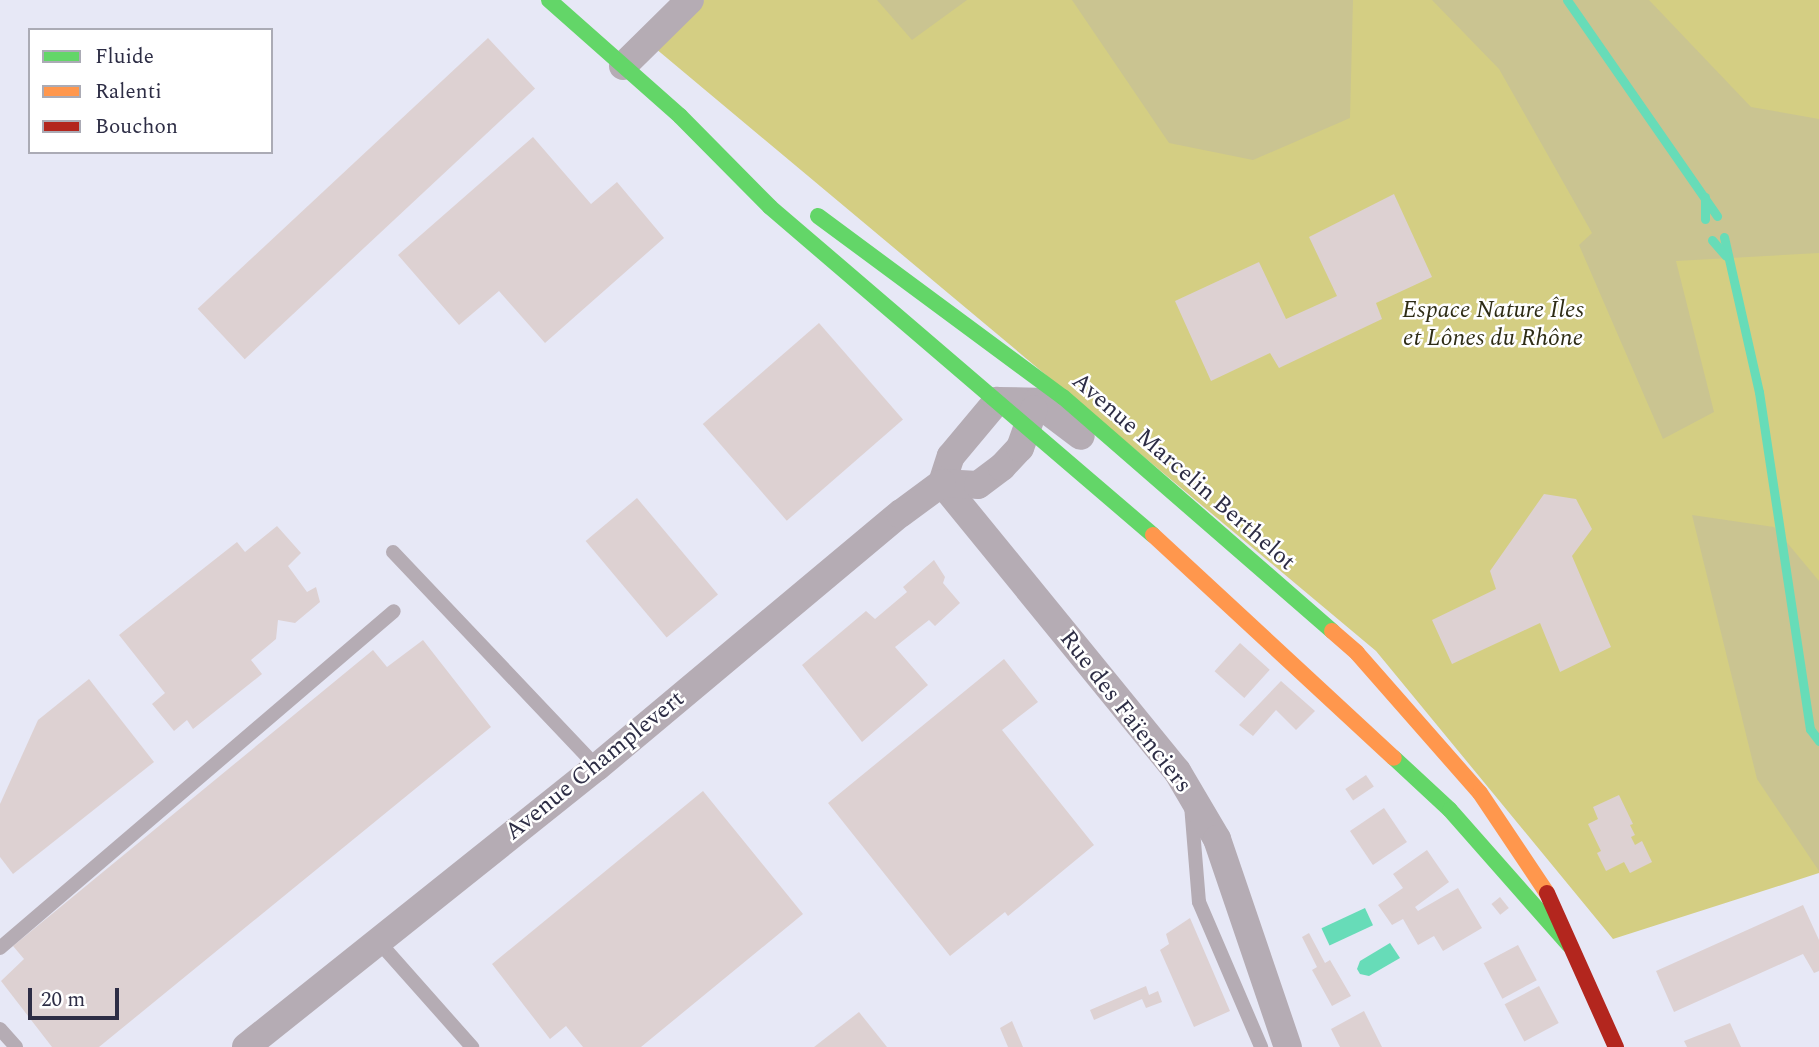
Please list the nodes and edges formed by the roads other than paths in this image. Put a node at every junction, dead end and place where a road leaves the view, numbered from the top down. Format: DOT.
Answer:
graph roads {
  1 [pos="549,0"];
  2 [pos="690,0"];
  3 [pos="623,66"];
  4 [pos="680,116"];
  5 [pos="769,181"];
  6 [pos="802,205"];
  7 [pos="1032,373"];
  8 [pos="996,401"];
  9 [pos="1032,415"];
  10 [pos="942,483"];
  11 [pos="1146,500"];
  12 [pos="393,552"];
  13 [pos="394,611"];
  14 [pos="1308,611"];
  15 [pos="597,767"];
  16 [pos="1190,793"];
  17 [pos="378,941"];
  18 [pos="1569,945"];
  19 [pos="0,947"];
  20 [pos="0,1029"];
  21 [pos="16,1047"];
  22 [pos="246,1047"];
  23 [pos="472,1047"];
  24 [pos="1261,1047"];
  25 [pos="1289,1047"];
  26 [pos="1616,1047"];
  1 -- 3 [label="street"];
  2 -- 3 [label="street"];
  3 -- 4 [label="street"];
  4 -- 5 [label="street"];
  4 -- 8 [label="street"];
  6 -- 7 [label="street, Avenue Marcelin Berthelot"];
  7 -- 9 [label="street"];
  7 -- 11 [label="street, Avenue Marcelin Berthelot"];
  8 -- 9 [label="street"];
  8 -- 10 [label="street"];
  9 -- 10 [label="street"];
  9 -- 11 [label="street"];
  10 -- 15 [label="street, Avenue Champlevert"];
  10 -- 16 [label="street, Rue des Faïenciers"];
  11 -- 14 [label="street"];
  11 -- 18 [label="street, Avenue Marcelin Berthelot"];
  12 -- 15 [label="lane"];
  13 -- 19 [label="lane"];
  14 -- 18 [label="street, Avenue Marcelin Berthelot"];
  15 -- 17 [label="street, Avenue Champlevert"];
  16 -- 24 [label="lane"];
  16 -- 25 [label="street, Rue des Faïenciers"];
  17 -- 22 [label="street, Avenue Champlevert"];
  17 -- 23 [label="lane"];
  18 -- 26 [label="street, Avenue Marcelin Berthelot"];
  20 -- 21 [label="lane"];
}
